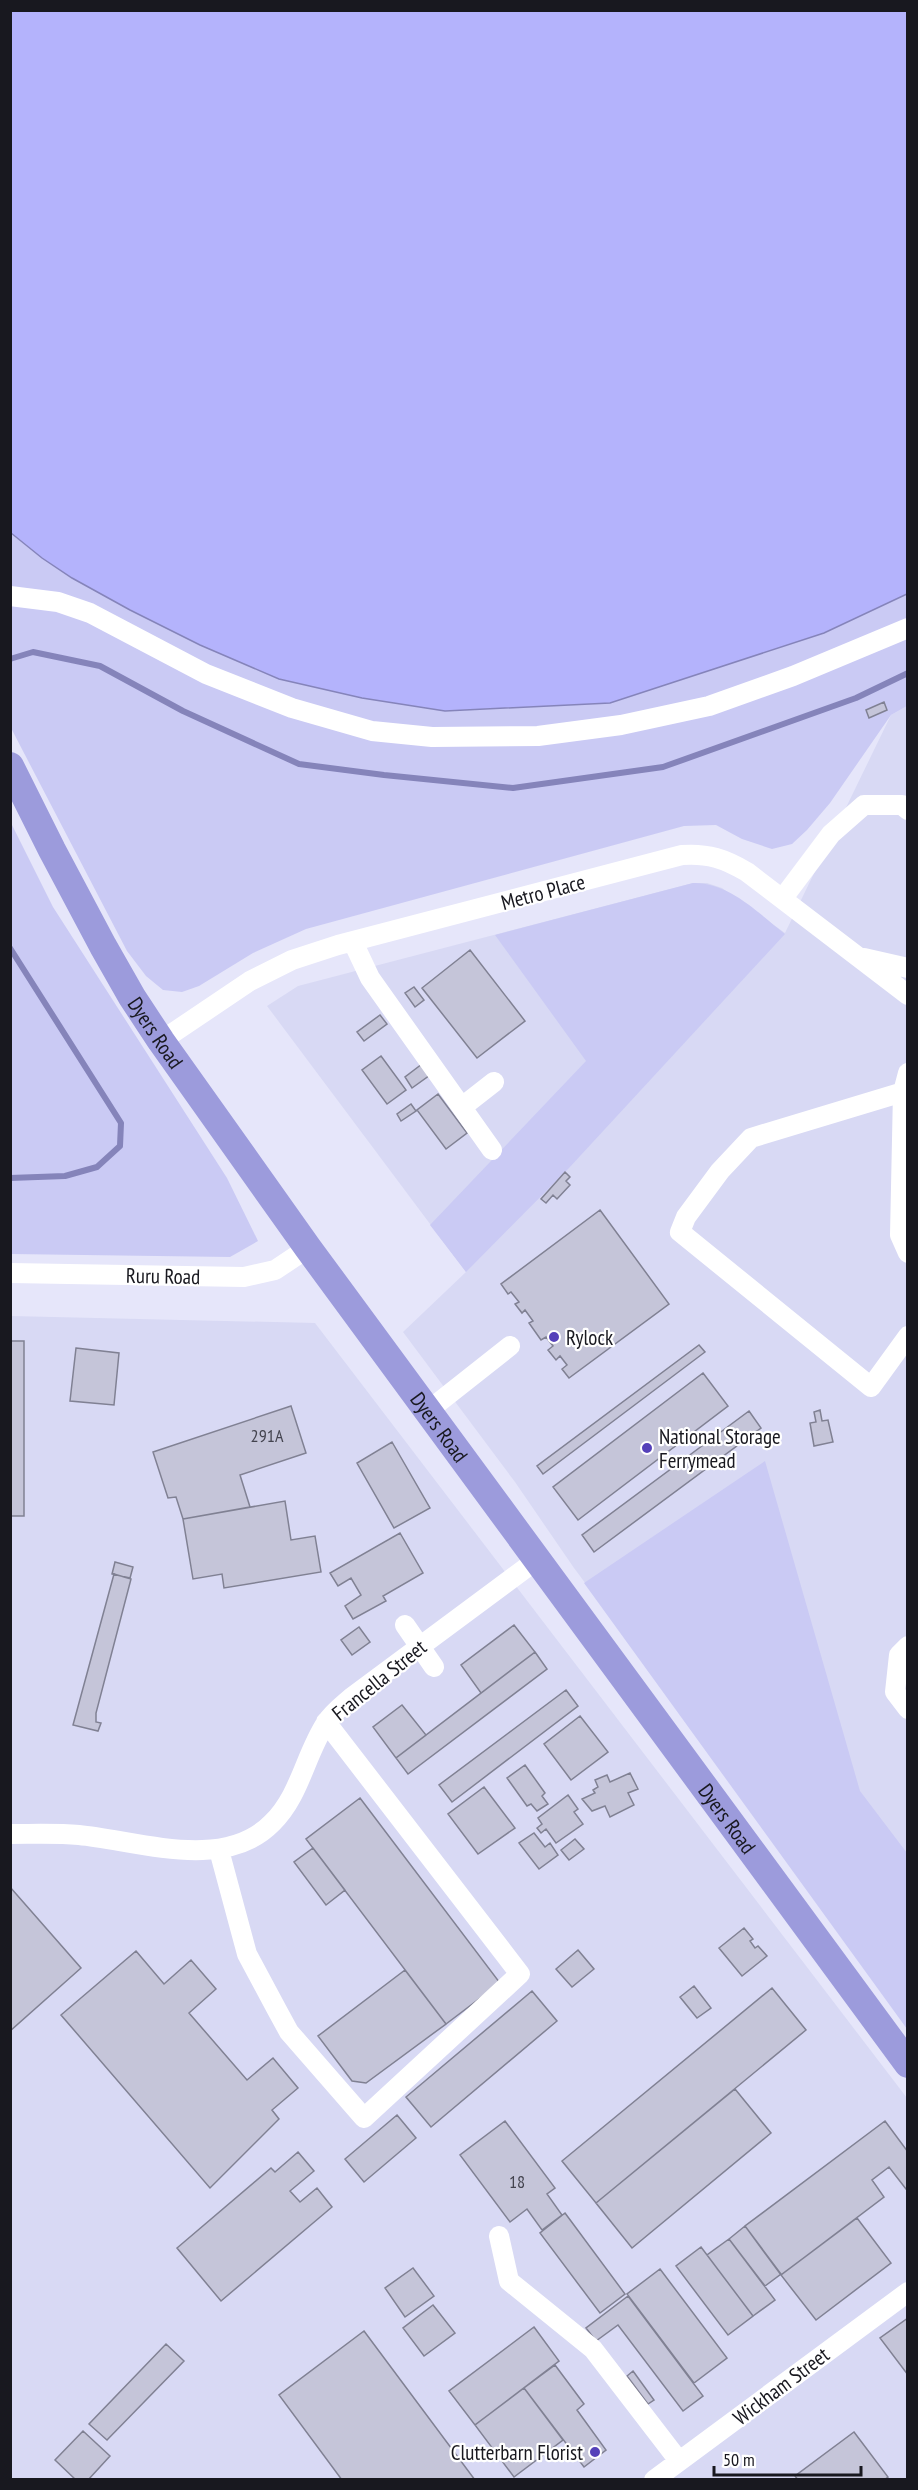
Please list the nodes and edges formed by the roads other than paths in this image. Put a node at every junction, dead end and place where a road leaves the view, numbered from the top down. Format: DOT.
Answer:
graph roads {
  1 [pos="10,596"];
  2 [pos="908,628"];
  3 [pos="10,766"];
  4 [pos="908,810"];
  5 [pos="783,898"];
  6 [pos="353,942"];
  7 [pos="858,957"];
  8 [pos="908,968"];
  9 [pos="908,995"];
  10 [pos="161,1041"];
  11 [pos="908,1073"];
  12 [pos="494,1082"];
  13 [pos="903,1092"];
  14 [pos="462,1107"];
  15 [pos="492,1150"];
  16 [pos="308,1248"];
  17 [pos="908,1253"];
  18 [pos="10,1273"];
  19 [pos="908,1336"];
  20 [pos="510,1346"];
  21 [pos="429,1410"];
  22 [pos="538,1559"];
  23 [pos="405,1625"];
  24 [pos="420,1646"];
  25 [pos="908,1646"];
  26 [pos="434,1667"];
  27 [pos="908,1708"];
  28 [pos="326,1722"];
  29 [pos="10,1834"];
  30 [pos="219,1850"];
  31 [pos="908,2064"];
  32 [pos="499,2235"];
  33 [pos="908,2292"];
  34 [pos="679,2461"];
  35 [pos="654,2480"];
  1 -- 2 [label="street"];
  3 -- 10 [label="highway, Dyers Road"];
  4 -- 5 [label="street"];
  5 -- 6 [label="street, Metro Place"];
  5 -- 7 [label="street, Metro Place"];
  6 -- 10 [label="street, Metro Place"];
  6 -- 14 [label="street"];
  7 -- 8 [label="street"];
  7 -- 9 [label="street, Metro Place"];
  10 -- 16 [label="highway, Dyers Road"];
  11 -- 13 [label="street"];
  12 -- 14 [label="street"];
  13 -- 17 [label="street"];
  13 -- 19 [label="street"];
  14 -- 15 [label="street"];
  16 -- 18 [label="street, Ruru Road"];
  16 -- 21 [label="highway, Dyers Road"];
  20 -- 21 [label="street"];
  21 -- 22 [label="highway, Dyers Road"];
  22 -- 24 [label="street, Francella Street"];
  22 -- 31 [label="highway, Dyers Road"];
  23 -- 24 [label="street"];
  24 -- 26 [label="street"];
  24 -- 28 [label="street, Francella Street"];
  25 -- 27 [label="street"];
  28 -- 30 [label="street, Francella Street"];
  28 -- 30 [label="street"];
  29 -- 30 [label="street, Francella Street"];
  32 -- 34 [label="street"];
  33 -- 34 [label="street, Wickham Street"];
  34 -- 35 [label="street, Wickham Street"];
}
